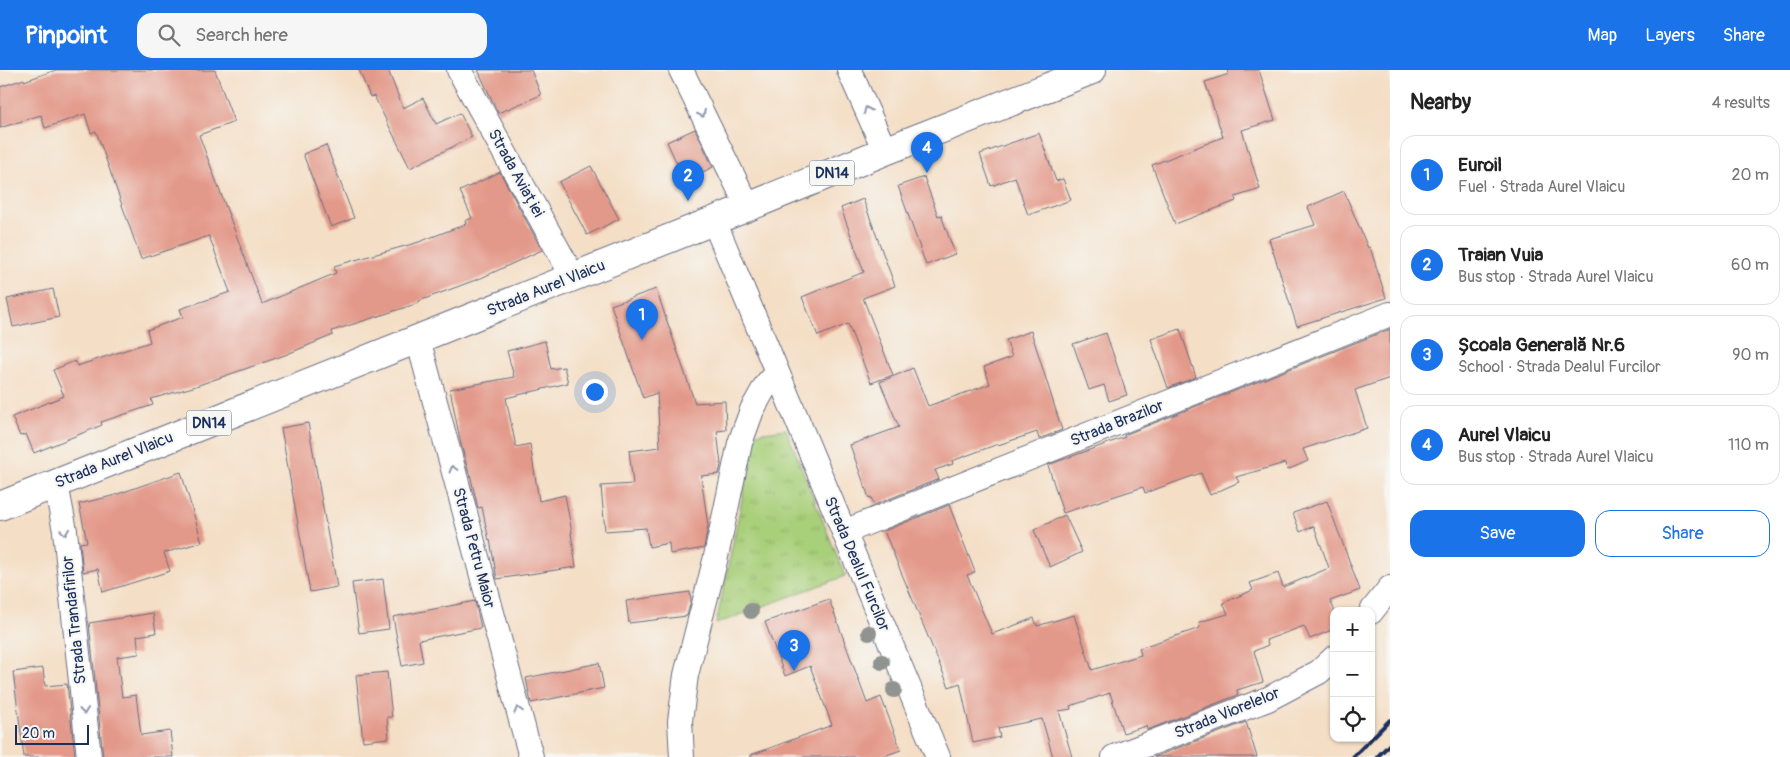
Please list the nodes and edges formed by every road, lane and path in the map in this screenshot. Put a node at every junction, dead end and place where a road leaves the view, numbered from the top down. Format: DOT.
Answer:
graph roads {
  1 [pos="459,70"];
  2 [pos="681,70"];
  3 [pos="849,70"];
  4 [pos="1092,70"];
  5 [pos="1054,77"];
  6 [pos="885,151"];
  7 [pos="748,207"];
  8 [pos="714,221"];
  9 [pos="573,276"];
  10 [pos="1390,314"];
  11 [pos="418,339"];
  12 [pos="777,372"];
  13 [pos="56,484"];
  14 [pos="0,506"];
  15 [pos="844,532"];
  16 [pos="1390,588"];
  17 [pos="1375,607"];
  18 [pos="1330,662"];
  19 [pos="89,757"];
  20 [pos="531,757"];
  21 [pos="682,757"];
  22 [pos="938,757"];
  23 [pos="1114,757"];
  1 -- 9 [label="street, Strada Aviației"];
  2 -- 7 [label="street, one-way"];
  6 -- 3 [label="street, one-way"];
  4 -- 5 [label="main road, Strada Aurel Vlaicu / DN14"];
  5 -- 6 [label="main road, Strada Aurel Vlaicu / DN14"];
  6 -- 7 [label="main road, Strada Aurel Vlaicu / DN14"];
  7 -- 8 [label="main road, Strada Aurel Vlaicu / DN14"];
  8 -- 9 [label="main road, Strada Aurel Vlaicu / DN14"];
  8 -- 12 [label="street, Strada Dealul Furcilor"];
  9 -- 11 [label="main road, Strada Aurel Vlaicu / DN14"];
  10 -- 15 [label="street, Strada Brazilor"];
  11 -- 13 [label="main road, Strada Aurel Vlaicu / DN14"];
  20 -- 11 [label="street, Strada Petru Maior, one-way"];
  12 -- 15 [label="street, Strada Dealul Furcilor"];
  12 -- 21 [label="street"];
  13 -- 14 [label="main road, Strada Aurel Vlaicu / DN14"];
  13 -- 19 [label="street, Strada Trandafirilor, one-way"];
  15 -- 22 [label="street, Strada Dealul Furcilor"];
  16 -- 17 [label="street"];
  18 -- 23 [label="street, Strada Viorelelor"];
}
